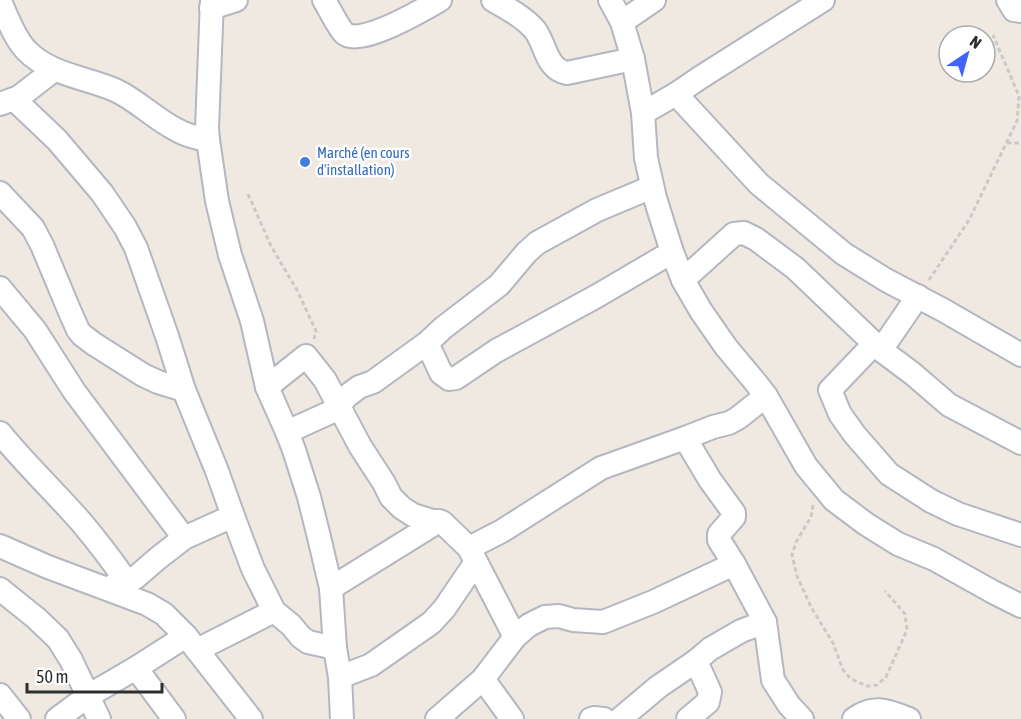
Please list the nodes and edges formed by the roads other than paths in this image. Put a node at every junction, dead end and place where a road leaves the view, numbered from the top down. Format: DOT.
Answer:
graph roads {
  1 [pos="236,0"];
  2 [pos="324,0"];
  3 [pos="493,0"];
  4 [pos="610,0"];
  5 [pos="654,0"];
  6 [pos="823,0"];
  7 [pos="1008,0"];
  8 [pos="0,1"];
  9 [pos="430,2"];
  10 [pos="212,4"];
  11 [pos="1021,11"];
  12 [pos="622,22"];
  13 [pos="633,59"];
  14 [pos="54,70"];
  15 [pos="676,94"];
  16 [pos="7,102"];
  17 [pos="643,113"];
  18 [pos="208,140"];
  19 [pos="652,187"];
  20 [pos="0,192"];
  21 [pos="672,252"];
  22 [pos="683,280"];
  23 [pos="0,288"];
  24 [pos="918,296"];
  25 [pos="427,343"];
  26 [pos="877,347"];
  27 [pos="1021,355"];
  28 [pos="267,387"];
  29 [pos="184,390"];
  30 [pos="766,396"];
  31 [pos="339,406"];
  32 [pos="287,432"];
  33 [pos="0,433"];
  34 [pos="685,438"];
  35 [pos="1021,443"];
  36 [pos="233,516"];
  37 [pos="439,521"];
  38 [pos="1021,535"];
  39 [pos="184,538"];
  40 [pos="4,555"];
  41 [pos="472,555"];
  42 [pos="735,564"];
  43 [pos="128,582"];
  44 [pos="103,587"];
  45 [pos="331,588"];
  46 [pos="0,589"];
  47 [pos="1021,606"];
  48 [pos="274,611"];
  49 [pos="765,622"];
  50 [pos="515,637"];
  51 [pos="191,643"];
  52 [pos="335,648"];
  53 [pos="696,661"];
  54 [pos="136,668"];
  55 [pos="340,677"];
  56 [pos="483,679"];
  57 [pos="0,695"];
  58 [pos="88,696"];
  59 [pos="19,719"];
  60 [pos="57,719"];
  61 [pos="99,719"];
  62 [pos="174,719"];
  63 [pos="251,719"];
  64 [pos="342,719"];
  65 [pos="437,719"];
  66 [pos="512,719"];
  67 [pos="591,719"];
  68 [pos="604,719"];
  69 [pos="620,719"];
  70 [pos="688,719"];
  71 [pos="802,719"];
  72 [pos="854,719"];
  73 [pos="909,719"];
  1 -- 10 [label="street"];
  2 -- 9 [label="street"];
  3 -- 13 [label="street"];
  4 -- 12 [label="street"];
  5 -- 12 [label="street"];
  6 -- 15 [label="street"];
  7 -- 11 [label="street"];
  8 -- 14 [label="street"];
  10 -- 18 [label="street"];
  12 -- 13 [label="street"];
  13 -- 17 [label="street"];
  14 -- 16 [label="street"];
  14 -- 18 [label="street"];
  15 -- 17 [label="street"];
  15 -- 24 [label="street"];
  16 -- 29 [label="street"];
  17 -- 19 [label="street"];
  18 -- 28 [label="street"];
  19 -- 21 [label="street"];
  19 -- 25 [label="street"];
  20 -- 29 [label="street"];
  21 -- 22 [label="street"];
  21 -- 25 [label="street"];
  22 -- 26 [label="street"];
  22 -- 30 [label="street"];
  23 -- 39 [label="street"];
  24 -- 26 [label="street"];
  24 -- 27 [label="street"];
  25 -- 31 [label="street"];
  26 -- 35 [label="street"];
  26 -- 38 [label="street"];
  28 -- 31 [label="street"];
  28 -- 32 [label="street"];
  29 -- 36 [label="street"];
  30 -- 34 [label="street"];
  30 -- 47 [label="street"];
  31 -- 32 [label="street"];
  31 -- 37 [label="street"];
  32 -- 45 [label="street"];
  33 -- 43 [label="street"];
  34 -- 41 [label="street"];
  34 -- 42 [label="street"];
  36 -- 39 [label="street"];
  36 -- 48 [label="street"];
  37 -- 41 [label="street"];
  37 -- 45 [label="street"];
  39 -- 43 [label="street"];
  40 -- 44 [label="street"];
  41 -- 50 [label="street"];
  41 -- 55 [label="street"];
  42 -- 49 [label="street"];
  42 -- 50 [label="street"];
  43 -- 44 [label="street"];
  44 -- 51 [label="street"];
  45 -- 52 [label="street"];
  46 -- 58 [label="street"];
  48 -- 51 [label="street"];
  48 -- 52 [label="street"];
  49 -- 53 [label="street"];
  49 -- 71 [label="street"];
  50 -- 56 [label="street"];
  51 -- 54 [label="street"];
  51 -- 63 [label="street"];
  52 -- 55 [label="street"];
  53 -- 69 [label="street"];
  53 -- 70 [label="street"];
  54 -- 58 [label="street"];
  54 -- 62 [label="street"];
  55 -- 64 [label="street"];
  56 -- 65 [label="street"];
  56 -- 66 [label="street"];
  57 -- 59 [label="street"];
  58 -- 60 [label="street"];
  58 -- 61 [label="street"];
  67 -- 68 [label="street"];
  72 -- 73 [label="street"];
}
